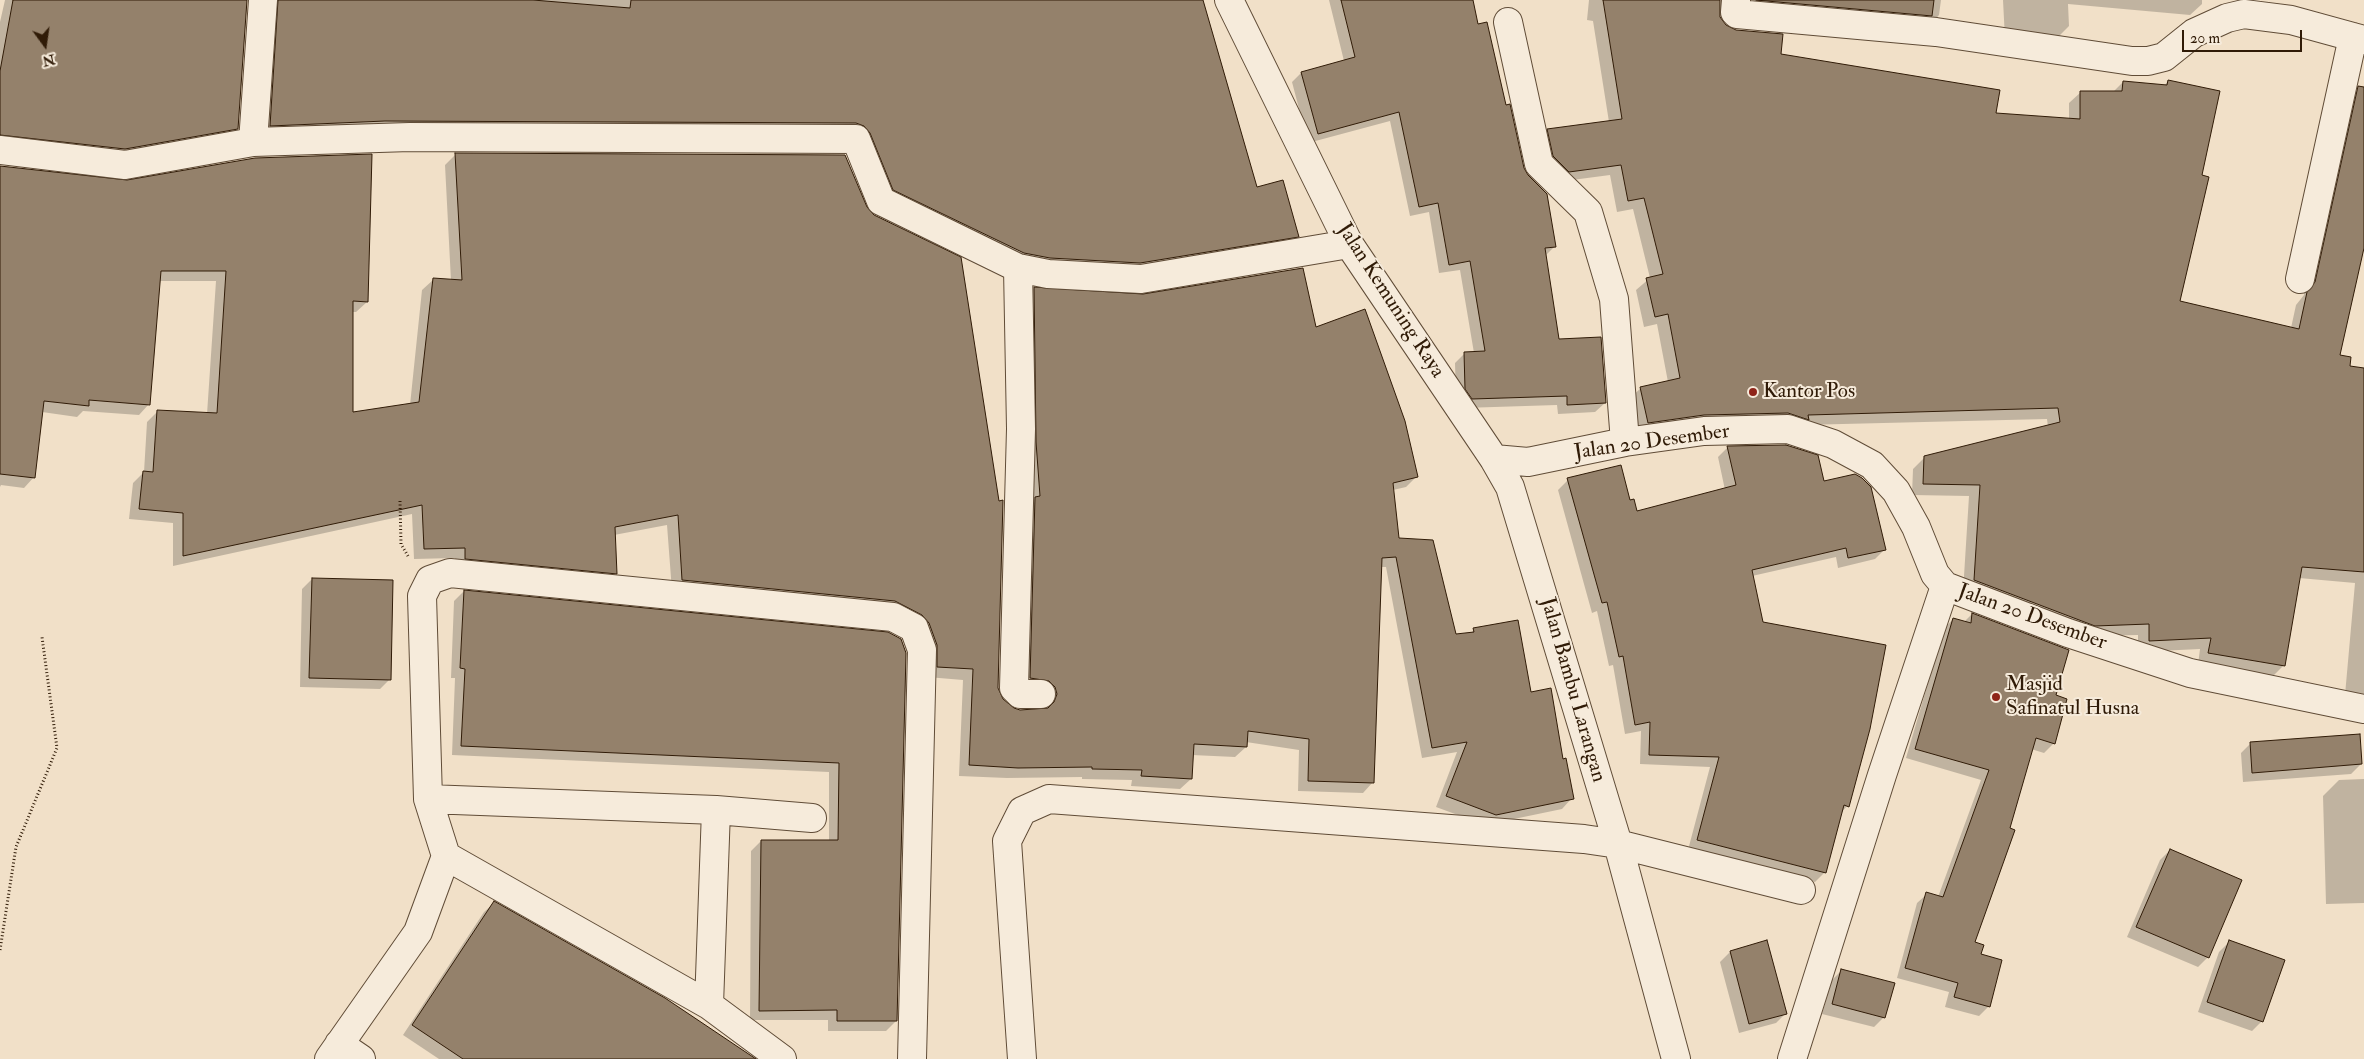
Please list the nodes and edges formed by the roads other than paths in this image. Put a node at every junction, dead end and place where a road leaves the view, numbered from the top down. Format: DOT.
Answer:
graph roads {
  1 [pos="263,0"];
  2 [pos="1229,0"];
  3 [pos="1736,0"];
  4 [pos="1508,22"];
  5 [pos="2358,38"];
  6 [pos="253,142"];
  7 [pos="0,150"];
  8 [pos="1348,244"];
  9 [pos="1018,268"];
  10 [pos="2300,279"];
  11 [pos="1625,442"];
  12 [pos="1562,455"];
  13 [pos="1494,459"];
  14 [pos="1514,497"];
  15 [pos="1944,586"];
  16 [pos="1041,694"];
  17 [pos="2364,709"];
  18 [pos="428,799"];
  19 [pos="716,810"];
  20 [pos="812,818"];
  21 [pos="1618,844"];
  22 [pos="446,856"];
  23 [pos="1801,890"];
  24 [pos="709,1005"];
  25 [pos="343,1054"];
  26 [pos="782,1059"];
  27 [pos="912,1059"];
  28 [pos="1022,1059"];
  29 [pos="1676,1059"];
  30 [pos="1792,1059"];
  1 -- 6 [label="street"];
  2 -- 8 [label="street, Jalan Kemuning Raya"];
  3 -- 5 [label="street"];
  4 -- 11 [label="street"];
  5 -- 10 [label="street"];
  6 -- 7 [label="street"];
  6 -- 9 [label="street"];
  8 -- 9 [label="street"];
  8 -- 13 [label="street, Jalan Kemuning Raya"];
  9 -- 16 [label="street"];
  11 -- 12 [label="street, Jalan 20 Desember"];
  11 -- 15 [label="street, Jalan 20 Desember"];
  12 -- 13 [label="street, Jalan 20 Desember"];
  12 -- 14 [label="street, Jalan 20 Desember"];
  13 -- 14 [label="street, Jalan Kemuning Raya"];
  14 -- 21 [label="street, Jalan Bambu Larangan"];
  15 -- 17 [label="street, Jalan 20 Desember"];
  15 -- 30 [label="street"];
  18 -- 19 [label="street"];
  18 -- 22 [label="street"];
  18 -- 27 [label="street"];
  19 -- 20 [label="street"];
  19 -- 24 [label="street"];
  21 -- 23 [label="street"];
  21 -- 28 [label="street"];
  21 -- 29 [label="street, Jalan Bambu Larangan"];
  22 -- 24 [label="street"];
  22 -- 25 [label="street"];
  24 -- 26 [label="street"];
}
